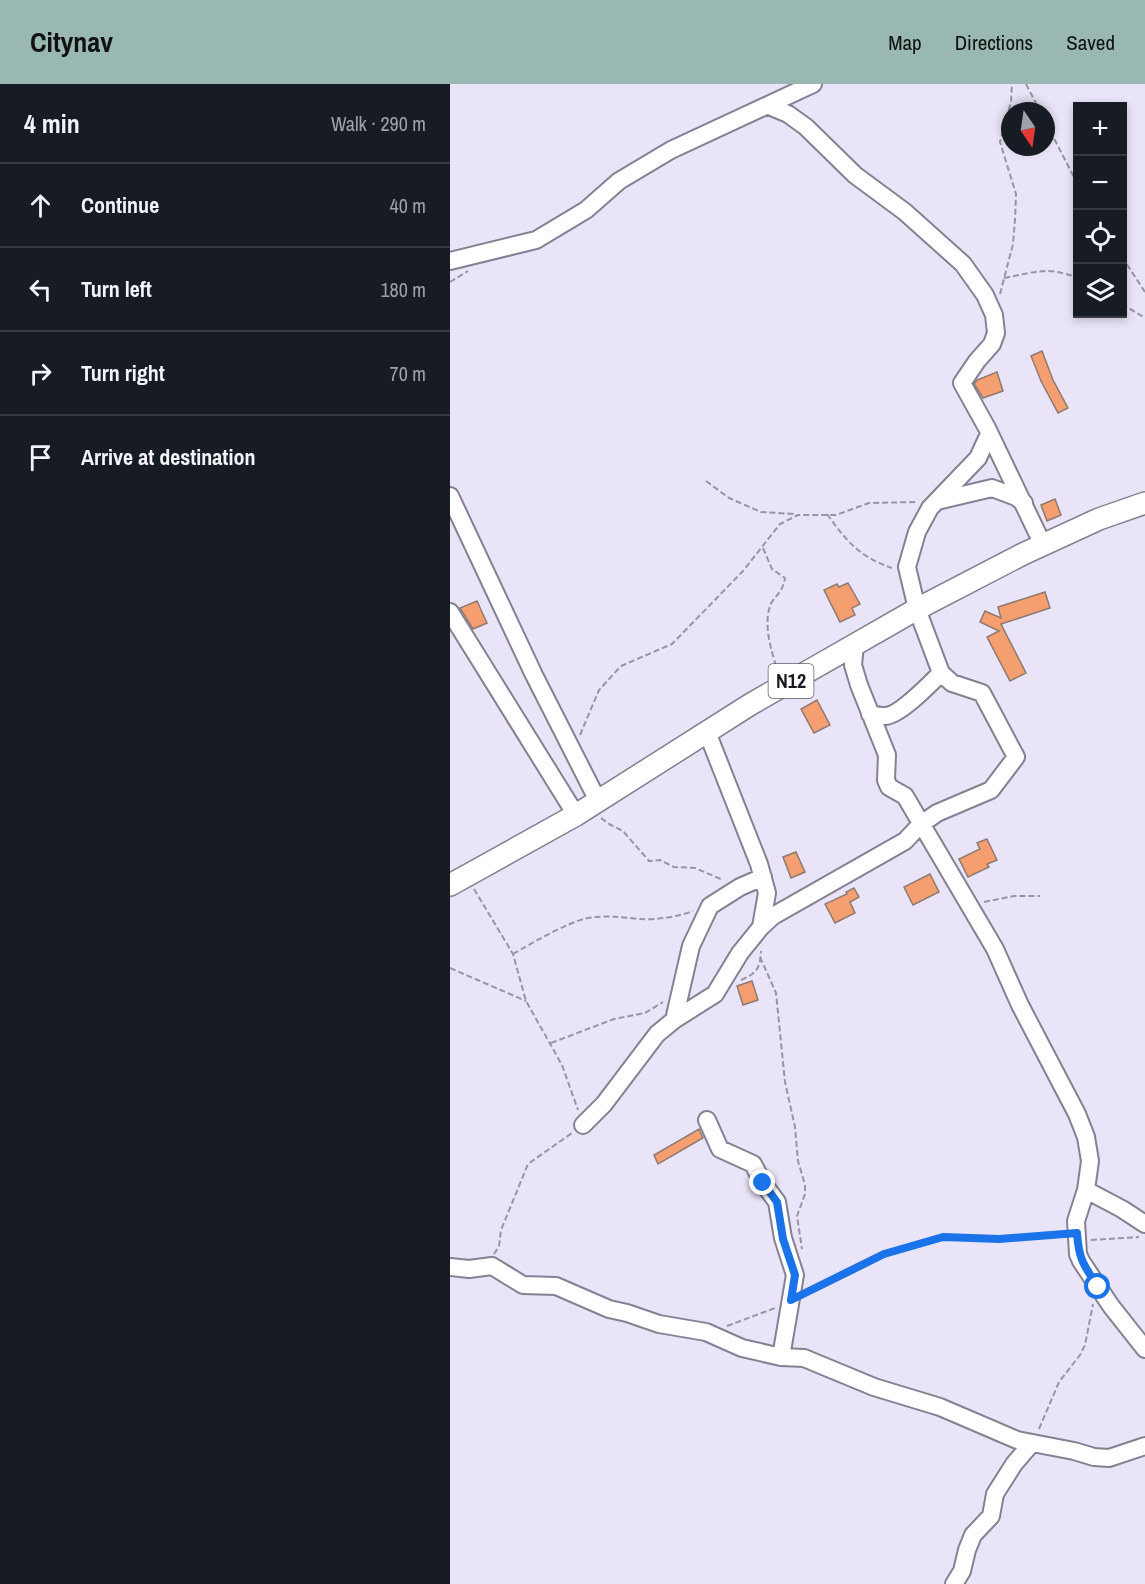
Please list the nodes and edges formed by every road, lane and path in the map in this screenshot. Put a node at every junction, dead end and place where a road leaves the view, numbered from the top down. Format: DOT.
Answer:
graph roads {
  1 [pos="813,84"];
  2 [pos="1012,84"];
  3 [pos="1026,84"];
  4 [pos="1035,102"];
  5 [pos="769,106"];
  6 [pos="1055,141"];
  7 [pos="1073,177"];
  8 [pos="450,261"];
  9 [pos="1127,264"];
  10 [pos="1073,277"];
  11 [pos="1004,278"];
  12 [pos="1145,292"];
  13 [pos="1127,307"];
  14 [pos="994,315"];
  15 [pos="1145,318"];
  16 [pos="989,434"];
  17 [pos="706,481"];
  18 [pos="450,496"];
  19 [pos="937,501"];
  20 [pos="1145,503"];
  21 [pos="1027,504"];
  22 [pos="798,514"];
  23 [pos="827,514"];
  24 [pos="1043,545"];
  25 [pos="763,548"];
  26 [pos="911,583"];
  27 [pos="917,609"];
  28 [pos="450,612"];
  29 [pos="855,645"];
  30 [pos="940,673"];
  31 [pos="782,686"];
  32 [pos="870,714"];
  33 [pos="707,732"];
  34 [pos="573,752"];
  35 [pos="588,808"];
  36 [pos="920,825"];
  37 [pos="763,877"];
  38 [pos="458,881"];
  39 [pos="740,887"];
  40 [pos="1040,896"];
  41 [pos="969,904"];
  42 [pos="710,906"];
  43 [pos="762,927"];
  44 [pos="513,954"];
  45 [pos="760,957"];
  46 [pos="450,968"];
  47 [pos="681,991"];
  48 [pos="526,1001"];
  49 [pos="674,1020"];
  50 [pos="552,1043"];
  51 [pos="707,1120"];
  52 [pos="583,1125"];
  53 [pos="1086,1190"];
  54 [pos="1145,1224"];
  55 [pos="1077,1233"];
  56 [pos="1145,1236"];
  57 [pos="802,1252"];
  58 [pos="450,1267"];
  59 [pos="486,1267"];
  60 [pos="1098,1287"];
  61 [pos="791,1300"];
  62 [pos="710,1334"];
  63 [pos="1145,1349"];
  64 [pos="781,1357"];
  65 [pos="1032,1443"];
  66 [pos="1145,1446"];
  67 [pos="954,1584"];
  1 -- 5 [label="street"];
  2 -- 11 [label="path"];
  3 -- 4 [label="path"];
  5 -- 8 [label="street"];
  5 -- 14 [label="street"];
  6 -- 7 [label="path"];
  9 -- 12 [label="path"];
  10 -- 11 [label="path"];
  11 -- 14 [label="path"];
  13 -- 15 [label="path"];
  14 -- 16 [label="street"];
  16 -- 19 [label="street"];
  16 -- 21 [label="street"];
  17 -- 22 [label="path"];
  18 -- 34 [label="street"];
  19 -- 21 [label="street"];
  19 -- 23 [label="path"];
  19 -- 26 [label="street"];
  20 -- 24 [label="main road, N12"];
  21 -- 24 [label="street"];
  22 -- 23 [label="path"];
  22 -- 25 [label="path"];
  23 -- 26 [label="path"];
  24 -- 27 [label="main road, N12"];
  25 -- 31 [label="path"];
  25 -- 34 [label="path"];
  26 -- 27 [label="street"];
  27 -- 29 [label="main road, N12"];
  27 -- 30 [label="street"];
  28 -- 35 [label="street"];
  29 -- 31 [label="main road, N12"];
  29 -- 32 [label="street"];
  30 -- 32 [label="street"];
  30 -- 36 [label="street"];
  31 -- 33 [label="main road, N12"];
  32 -- 36 [label="street"];
  33 -- 35 [label="main road, N12"];
  33 -- 37 [label="street"];
  34 -- 35 [label="street"];
  35 -- 38 [label="main road, N12"];
  35 -- 39 [label="path"];
  36 -- 41 [label="street"];
  36 -- 43 [label="street"];
  37 -- 39 [label="street"];
  37 -- 43 [label="street"];
  38 -- 44 [label="path"];
  39 -- 42 [label="street"];
  40 -- 41 [label="path"];
  41 -- 53 [label="street"];
  42 -- 44 [label="path"];
  42 -- 47 [label="street"];
  43 -- 49 [label="street"];
  44 -- 48 [label="path"];
  45 -- 57 [label="path"];
  46 -- 48 [label="path"];
  47 -- 49 [label="street"];
  47 -- 50 [label="path"];
  48 -- 50 [label="path"];
  49 -- 52 [label="street"];
  50 -- 52 [label="path"];
  51 -- 61 [label="street"];
  52 -- 59 [label="path"];
  53 -- 54 [label="street"];
  53 -- 55 [label="street"];
  55 -- 56 [label="path"];
  55 -- 60 [label="street"];
  55 -- 61 [label="path"];
  58 -- 59 [label="street"];
  59 -- 62 [label="street"];
  60 -- 63 [label="street"];
  60 -- 65 [label="path"];
  61 -- 62 [label="path"];
  61 -- 64 [label="street"];
  62 -- 64 [label="street"];
  64 -- 65 [label="street"];
  65 -- 66 [label="street"];
  65 -- 67 [label="street"];
}
